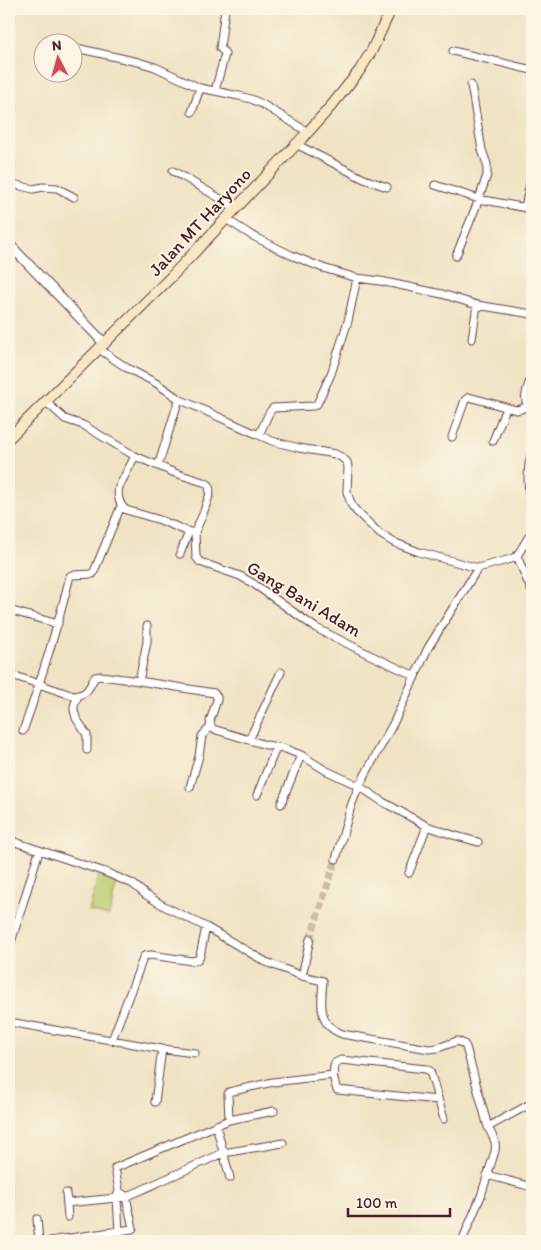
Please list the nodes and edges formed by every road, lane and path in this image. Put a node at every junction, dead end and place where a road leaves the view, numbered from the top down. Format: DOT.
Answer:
graph roads {
  1 [pos="225,9"];
  2 [pos="392,9"];
  3 [pos="82,49"];
  4 [pos="453,51"];
  5 [pos="532,70"];
  6 [pos="471,85"];
  7 [pos="200,88"];
  8 [pos="215,91"];
  9 [pos="192,112"];
  10 [pos="308,132"];
  11 [pos="296,144"];
  12 [pos="173,171"];
  13 [pos="9,183"];
  14 [pos="530,183"];
  15 [pos="435,185"];
  16 [pos="387,188"];
  17 [pos="74,197"];
  18 [pos="479,199"];
  19 [pos="236,208"];
  20 [pos="529,209"];
  21 [pos="226,219"];
  22 [pos="9,244"];
  23 [pos="456,256"];
  24 [pos="357,278"];
  25 [pos="477,305"];
  26 [pos="532,314"];
  27 [pos="472,339"];
  28 [pos="102,346"];
  29 [pos="532,374"];
  30 [pos="179,400"];
  31 [pos="46,402"];
  32 [pos="506,408"];
  33 [pos="530,409"];
  34 [pos="259,435"];
  35 [pos="452,437"];
  36 [pos="9,438"];
  37 [pos="493,441"];
  38 [pos="532,452"];
  39 [pos="135,456"];
  40 [pos="158,466"];
  41 [pos="122,506"];
  42 [pos="532,516"];
  43 [pos="532,530"];
  44 [pos="192,532"];
  45 [pos="180,554"];
  46 [pos="517,556"];
  47 [pos="478,568"];
  48 [pos="532,592"];
  49 [pos="9,610"];
  50 [pos="58,624"];
  51 [pos="147,626"];
  52 [pos="281,672"];
  53 [pos="9,674"];
  54 [pos="415,676"];
  55 [pos="139,681"];
  56 [pos="40,684"];
  57 [pos="78,695"];
  58 [pos="211,726"];
  59 [pos="23,731"];
  60 [pos="248,740"];
  61 [pos="276,748"];
  62 [pos="87,750"];
  63 [pos="301,755"];
  64 [pos="359,786"];
  65 [pos="190,787"];
  66 [pos="257,795"];
  67 [pos="281,804"];
  68 [pos="427,826"];
  69 [pos="9,840"];
  70 [pos="478,842"];
  71 [pos="39,851"];
  72 [pos="336,859"];
  73 [pos="409,873"];
  74 [pos="206,927"];
  75 [pos="310,939"];
  76 [pos="9,949"];
  77 [pos="302,976"];
  78 [pos="9,1022"];
  79 [pos="112,1040"];
  80 [pos="162,1049"];
  81 [pos="195,1053"];
  82 [pos="333,1075"];
  83 [pos="438,1100"];
  84 [pos="155,1102"];
  85 [pos="532,1103"];
  86 [pos="274,1111"];
  87 [pos="444,1119"];
  88 [pos="229,1120"];
  89 [pos="216,1125"];
  90 [pos="488,1127"];
  91 [pos="282,1143"];
  92 [pos="223,1153"];
  93 [pos="488,1175"];
  94 [pos="230,1178"];
  95 [pos="532,1187"];
  96 [pos="119,1190"];
  97 [pos="66,1193"];
  98 [pos="126,1197"];
  99 [pos="117,1198"];
  100 [pos="67,1203"];
  101 [pos="68,1217"];
  102 [pos="37,1219"];
  103 [pos="119,1232"];
  104 [pos="39,1241"];
  105 [pos="50,1241"];
  106 [pos="462,1241"];
  1 -- 8 [label="street"];
  2 -- 10 [label="main road, Jalan MT Haryono"];
  3 -- 7 [label="street"];
  4 -- 5 [label="street"];
  6 -- 18 [label="street"];
  7 -- 8 [label="street"];
  7 -- 9 [label="street"];
  8 -- 10 [label="street"];
  10 -- 11 [label="main road, Jalan MT Haryono"];
  11 -- 16 [label="street"];
  11 -- 19 [label="main road, Jalan MT Haryono"];
  12 -- 19 [label="street"];
  13 -- 17 [label="street"];
  14 -- 20 [label="street"];
  15 -- 18 [label="street"];
  18 -- 20 [label="street"];
  18 -- 23 [label="street"];
  19 -- 21 [label="main road, Jalan MT Haryono"];
  21 -- 24 [label="street"];
  21 -- 28 [label="main road, Jalan MT Haryono"];
  22 -- 28 [label="street"];
  24 -- 25 [label="street"];
  24 -- 34 [label="street"];
  25 -- 26 [label="street"];
  25 -- 27 [label="street"];
  28 -- 30 [label="street"];
  28 -- 31 [label="main road, Jalan MT Haryono"];
  29 -- 33 [label="street"];
  30 -- 34 [label="street"];
  30 -- 40 [label="street"];
  31 -- 36 [label="main road, Jalan MT Haryono"];
  31 -- 39 [label="street, Gang Bani Adam"];
  32 -- 33 [label="street"];
  32 -- 35 [label="street"];
  32 -- 37 [label="street"];
  34 -- 47 [label="street"];
  38 -- 42 [label="street"];
  39 -- 40 [label="street, Gang Bani Adam"];
  39 -- 41 [label="street"];
  40 -- 44 [label="street, Gang Bani Adam"];
  41 -- 44 [label="street"];
  41 -- 50 [label="street"];
  43 -- 46 [label="street"];
  44 -- 45 [label="street"];
  44 -- 54 [label="street, Gang Bani Adam"];
  46 -- 47 [label="street"];
  46 -- 48 [label="street"];
  47 -- 54 [label="street"];
  49 -- 50 [label="street"];
  50 -- 56 [label="street"];
  51 -- 55 [label="street"];
  52 -- 60 [label="street"];
  53 -- 56 [label="street"];
  54 -- 64 [label="street"];
  55 -- 57 [label="street"];
  55 -- 58 [label="street"];
  56 -- 57 [label="street"];
  56 -- 59 [label="street"];
  57 -- 62 [label="street"];
  58 -- 60 [label="street"];
  58 -- 65 [label="street"];
  60 -- 61 [label="street"];
  61 -- 63 [label="street"];
  61 -- 66 [label="street"];
  63 -- 64 [label="street"];
  63 -- 67 [label="street"];
  64 -- 68 [label="street"];
  64 -- 72 [label="street"];
  68 -- 70 [label="street"];
  68 -- 73 [label="street"];
  69 -- 71 [label="street"];
  71 -- 74 [label="street"];
  71 -- 76 [label="street"];
  74 -- 77 [label="street"];
  74 -- 79 [label="street"];
  75 -- 77 [label="street"];
  77 -- 90 [label="street"];
  78 -- 79 [label="street"];
  79 -- 80 [label="street"];
  80 -- 81 [label="street"];
  80 -- 84 [label="street"];
  82 -- 83 [label="street"];
  82 -- 83 [label="street"];
  82 -- 88 [label="street"];
  83 -- 87 [label="street"];
  85 -- 90 [label="street"];
  86 -- 88 [label="street"];
  88 -- 89 [label="street"];
  89 -- 92 [label="street"];
  89 -- 96 [label="street"];
  90 -- 93 [label="street"];
  91 -- 92 [label="street"];
  92 -- 94 [label="street"];
  92 -- 98 [label="street"];
  93 -- 95 [label="street"];
  93 -- 106 [label="street"];
  96 -- 98 [label="street"];
  96 -- 99 [label="street"];
  97 -- 100 [label="street"];
  98 -- 99 [label="street"];
  98 -- 103 [label="street"];
  99 -- 100 [label="street"];
  99 -- 103 [label="street"];
  100 -- 101 [label="street"];
  102 -- 104 [label="street"];
  103 -- 105 [label="street"];
}
